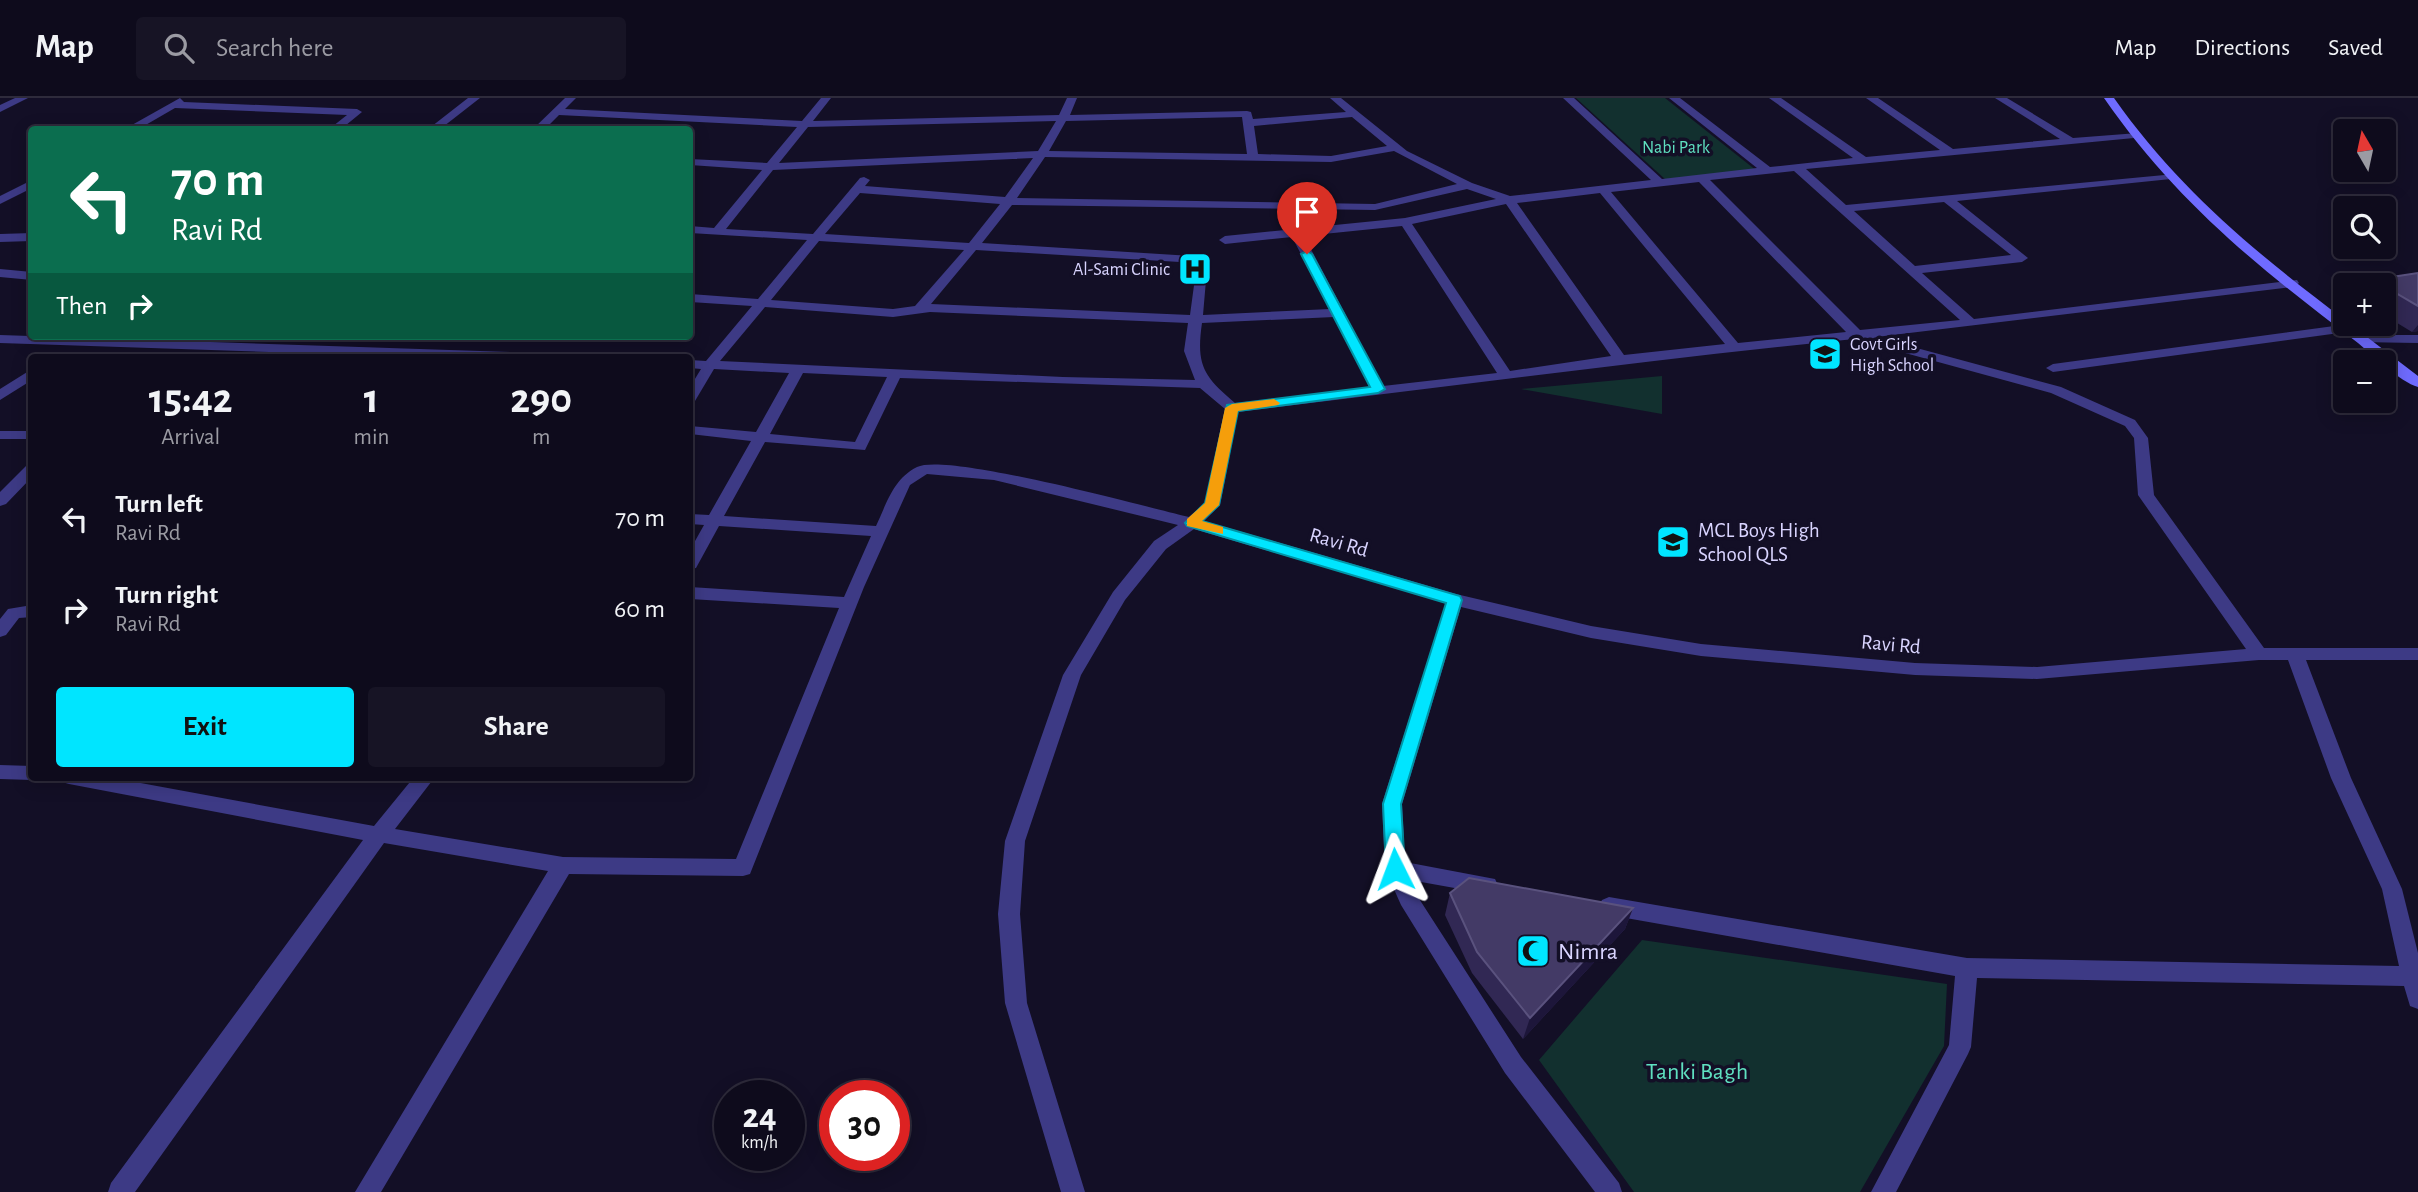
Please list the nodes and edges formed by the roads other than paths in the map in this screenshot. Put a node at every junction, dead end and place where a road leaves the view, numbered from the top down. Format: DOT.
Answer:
graph roads {
  1 [pos="23,98"];
  2 [pos="185,98"];
  3 [pos="475,98"];
  4 [pos="571,98"];
  5 [pos="826,98"];
  6 [pos="1072,98"];
  7 [pos="1335,98"];
  8 [pos="1567,98"];
  9 [pos="1674,98"];
  10 [pos="1774,98"];
  11 [pos="1871,98"];
  12 [pos="2000,98"];
  13 [pos="2109,98"];
  14 [pos="171,106"];
  15 [pos="0,110"];
  16 [pos="557,112"];
  17 [pos="1355,114"];
  18 [pos="1063,118"];
  19 [pos="1248,123"];
  20 [pos="805,124"];
  21 [pos="135,126"];
  22 [pos="339,126"];
  23 [pos="437,126"];
  24 [pos="541,126"];
  25 [pos="2134,135"];
  26 [pos="2073,142"];
  27 [pos="1397,147"];
  28 [pos="1950,152"];
  29 [pos="1043,154"];
  30 [pos="1253,157"];
  31 [pos="1863,160"];
  32 [pos="693,162"];
  33 [pos="878,164"];
  34 [pos="770,167"];
  35 [pos="1797,167"];
  36 [pos="1768,171"];
  37 [pos="2171,176"];
  38 [pos="1703,180"];
  39 [pos="1661,184"];
  40 [pos="28,185"];
  41 [pos="1468,186"];
  42 [pos="857,189"];
  43 [pos="1604,191"];
  44 [pos="1509,200"];
  45 [pos="1948,200"];
  46 [pos="0,201"];
  47 [pos="1009,201"];
  48 [pos="1843,209"];
  49 [pos="1405,222"];
  50 [pos="693,230"];
  51 [pos="718,231"];
  52 [pos="1297,234"];
  53 [pos="28,237"];
  54 [pos="817,237"];
  55 [pos="0,238"];
  56 [pos="1225,240"];
  57 [pos="972,247"];
  58 [pos="1912,270"];
  59 [pos="0,273"];
  60 [pos="28,276"];
  61 [pos="2293,283"];
  62 [pos="693,298"];
  63 [pos="762,303"];
  64 [pos="919,310"];
  65 [pos="1336,313"];
  66 [pos="2333,315"];
  67 [pos="1196,319"];
  68 [pos="1971,324"];
  69 [pos="2333,330"];
  70 [pos="1858,336"];
  71 [pos="2358,336"];
  72 [pos="28,338"];
  73 [pos="0,339"];
  74 [pos="2362,339"];
  75 [pos="2418,339"];
  76 [pos="64,340"];
  77 [pos="75,341"];
  78 [pos="1735,348"];
  79 [pos="244,352"];
  80 [pos="58,354"];
  81 [pos="362,354"];
  82 [pos="1620,359"];
  83 [pos="693,364"];
  84 [pos="710,365"];
  85 [pos="2053,368"];
  86 [pos="798,369"];
  87 [pos="895,374"];
  88 [pos="28,376"];
  89 [pos="1506,376"];
  90 [pos="2418,383"];
  91 [pos="1204,384"];
  92 [pos="1378,389"];
  93 [pos="693,393"];
  94 [pos="0,396"];
  95 [pos="1232,408"];
  96 [pos="693,430"];
  97 [pos="0,435"];
  98 [pos="28,435"];
  99 [pos="761,437"];
  100 [pos="28,472"];
  101 [pos="0,501"];
  102 [pos="693,519"];
  103 [pos="713,521"];
  104 [pos="1192,523"];
  105 [pos="881,532"];
  106 [pos="693,558"];
  107 [pos="693,593"];
  108 [pos="1455,600"];
  109 [pos="850,603"];
  110 [pos="28,611"];
  111 [pos="0,631"];
  112 [pos="2294,653"];
  113 [pos="2259,654"];
  114 [pos="2418,654"];
  115 [pos="0,772"];
  116 [pos="28,773"];
  117 [pos="91,781"];
  118 [pos="422,781"];
  119 [pos="379,834"];
  120 [pos="563,865"];
  121 [pos="1395,869"];
  122 [pos="1504,888"];
  123 [pos="1586,902"];
  124 [pos="1967,968"];
  125 [pos="2413,976"];
  126 [pos="2418,999"];
  127 [pos="120,1192"];
  128 [pos="367,1192"];
  129 [pos="1073,1192"];
  130 [pos="1610,1192"];
  131 [pos="1883,1192"];
  1 -- 15 [label="street"];
  2 -- 14 [label="street"];
  3 -- 23 [label="street"];
  4 -- 16 [label="street"];
  5 -- 20 [label="street"];
  6 -- 18 [label="street"];
  7 -- 17 [label="street"];
  8 -- 39 [label="street"];
  9 -- 36 [label="street"];
  10 -- 31 [label="street"];
  11 -- 28 [label="street"];
  12 -- 26 [label="street"];
  13 -- 25 [label="street"];
  14 -- 21 [label="street"];
  14 -- 22 [label="street"];
  16 -- 20 [label="street"];
  16 -- 24 [label="street"];
  17 -- 19 [label="street"];
  17 -- 27 [label="street"];
  18 -- 19 [label="street"];
  18 -- 20 [label="street"];
  18 -- 29 [label="street"];
  19 -- 30 [label="street"];
  20 -- 34 [label="street"];
  25 -- 26 [label="street"];
  25 -- 37 [label="street"];
  26 -- 28 [label="street"];
  27 -- 30 [label="street"];
  27 -- 41 [label="street"];
  28 -- 31 [label="street"];
  29 -- 30 [label="street"];
  29 -- 33 [label="street"];
  29 -- 47 [label="street"];
  31 -- 35 [label="street"];
  32 -- 34 [label="street"];
  33 -- 34 [label="street"];
  33 -- 42 [label="street"];
  34 -- 51 [label="street"];
  35 -- 36 [label="street"];
  35 -- 48 [label="street"];
  36 -- 38 [label="street"];
  37 -- 45 [label="street"];
  37 -- 61 [label="street"];
  38 -- 39 [label="street"];
  38 -- 70 [label="street"];
  39 -- 43 [label="street"];
  40 -- 46 [label="street"];
  41 -- 44 [label="street"];
  41 -- 47 [label="street"];
  42 -- 47 [label="street"];
  42 -- 54 [label="street"];
  43 -- 44 [label="street"];
  43 -- 78 [label="street"];
  44 -- 49 [label="street"];
  44 -- 82 [label="street"];
  45 -- 48 [label="street"];
  45 -- 58 [label="street"];
  47 -- 57 [label="street"];
  48 -- 58 [label="street"];
  49 -- 52 [label="street"];
  49 -- 89 [label="street"];
  50 -- 51 [label="street"];
  51 -- 54 [label="street"];
  52 -- 56 [label="street"];
  52 -- 65 [label="street"];
  53 -- 55 [label="street"];
  54 -- 57 [label="street"];
  54 -- 63 [label="street"];
  57 -- 64 [label="street"];
  57 -- 67 [label="street"];
  58 -- 68 [label="street"];
  59 -- 60 [label="street"];
  61 -- 66 [label="street"];
  61 -- 68 [label="street"];
  62 -- 63 [label="street"];
  63 -- 64 [label="street"];
  63 -- 84 [label="street"];
  64 -- 67 [label="street"];
  65 -- 67 [label="street"];
  65 -- 92 [label="street"];
  67 -- 91 [label="street"];
  68 -- 70 [label="street"];
  69 -- 85 [label="street"];
  70 -- 78 [label="street"];
  70 -- 113 [label="street"];
  71 -- 74 [label="street"];
  72 -- 73 [label="street"];
  74 -- 75 [label="street"];
  74 -- 90 [label="street"];
  76 -- 77 [label="street"];
  77 -- 79 [label="street"];
  77 -- 80 [label="street"];
  78 -- 82 [label="street"];
  79 -- 81 [label="street"];
  82 -- 89 [label="street"];
  83 -- 84 [label="street"];
  84 -- 86 [label="street"];
  84 -- 93 [label="street"];
  86 -- 87 [label="street"];
  86 -- 99 [label="street"];
  87 -- 91 [label="street"];
  87 -- 99 [label="street"];
  88 -- 94 [label="street"];
  89 -- 92 [label="street"];
  91 -- 95 [label="street"];
  92 -- 95 [label="street"];
  95 -- 104 [label="street"];
  96 -- 99 [label="street"];
  97 -- 98 [label="street"];
  99 -- 103 [label="street"];
  100 -- 101 [label="street"];
  102 -- 103 [label="street"];
  103 -- 105 [label="street"];
  103 -- 106 [label="street"];
  104 -- 105 [label="street, Ravi Rd"];
  104 -- 108 [label="street, Ravi Rd"];
  104 -- 129 [label="street"];
  105 -- 109 [label="street, Ravi Rd"];
  107 -- 109 [label="street"];
  108 -- 113 [label="street, Ravi Rd"];
  108 -- 121 [label="street"];
  109 -- 120 [label="street, Ravi Rd"];
  110 -- 111 [label="street"];
  112 -- 113 [label="street, Ravi Rd"];
  112 -- 114 [label="street, Ravi Rd"];
  112 -- 125 [label="street"];
  115 -- 116 [label="street"];
  117 -- 119 [label="street"];
  118 -- 119 [label="street"];
  119 -- 120 [label="street"];
  119 -- 127 [label="street"];
  120 -- 128 [label="street"];
  121 -- 122 [label="street"];
  121 -- 130 [label="street"];
  123 -- 124 [label="street"];
  124 -- 125 [label="street"];
  124 -- 131 [label="street"];
  125 -- 126 [label="street"];
}
